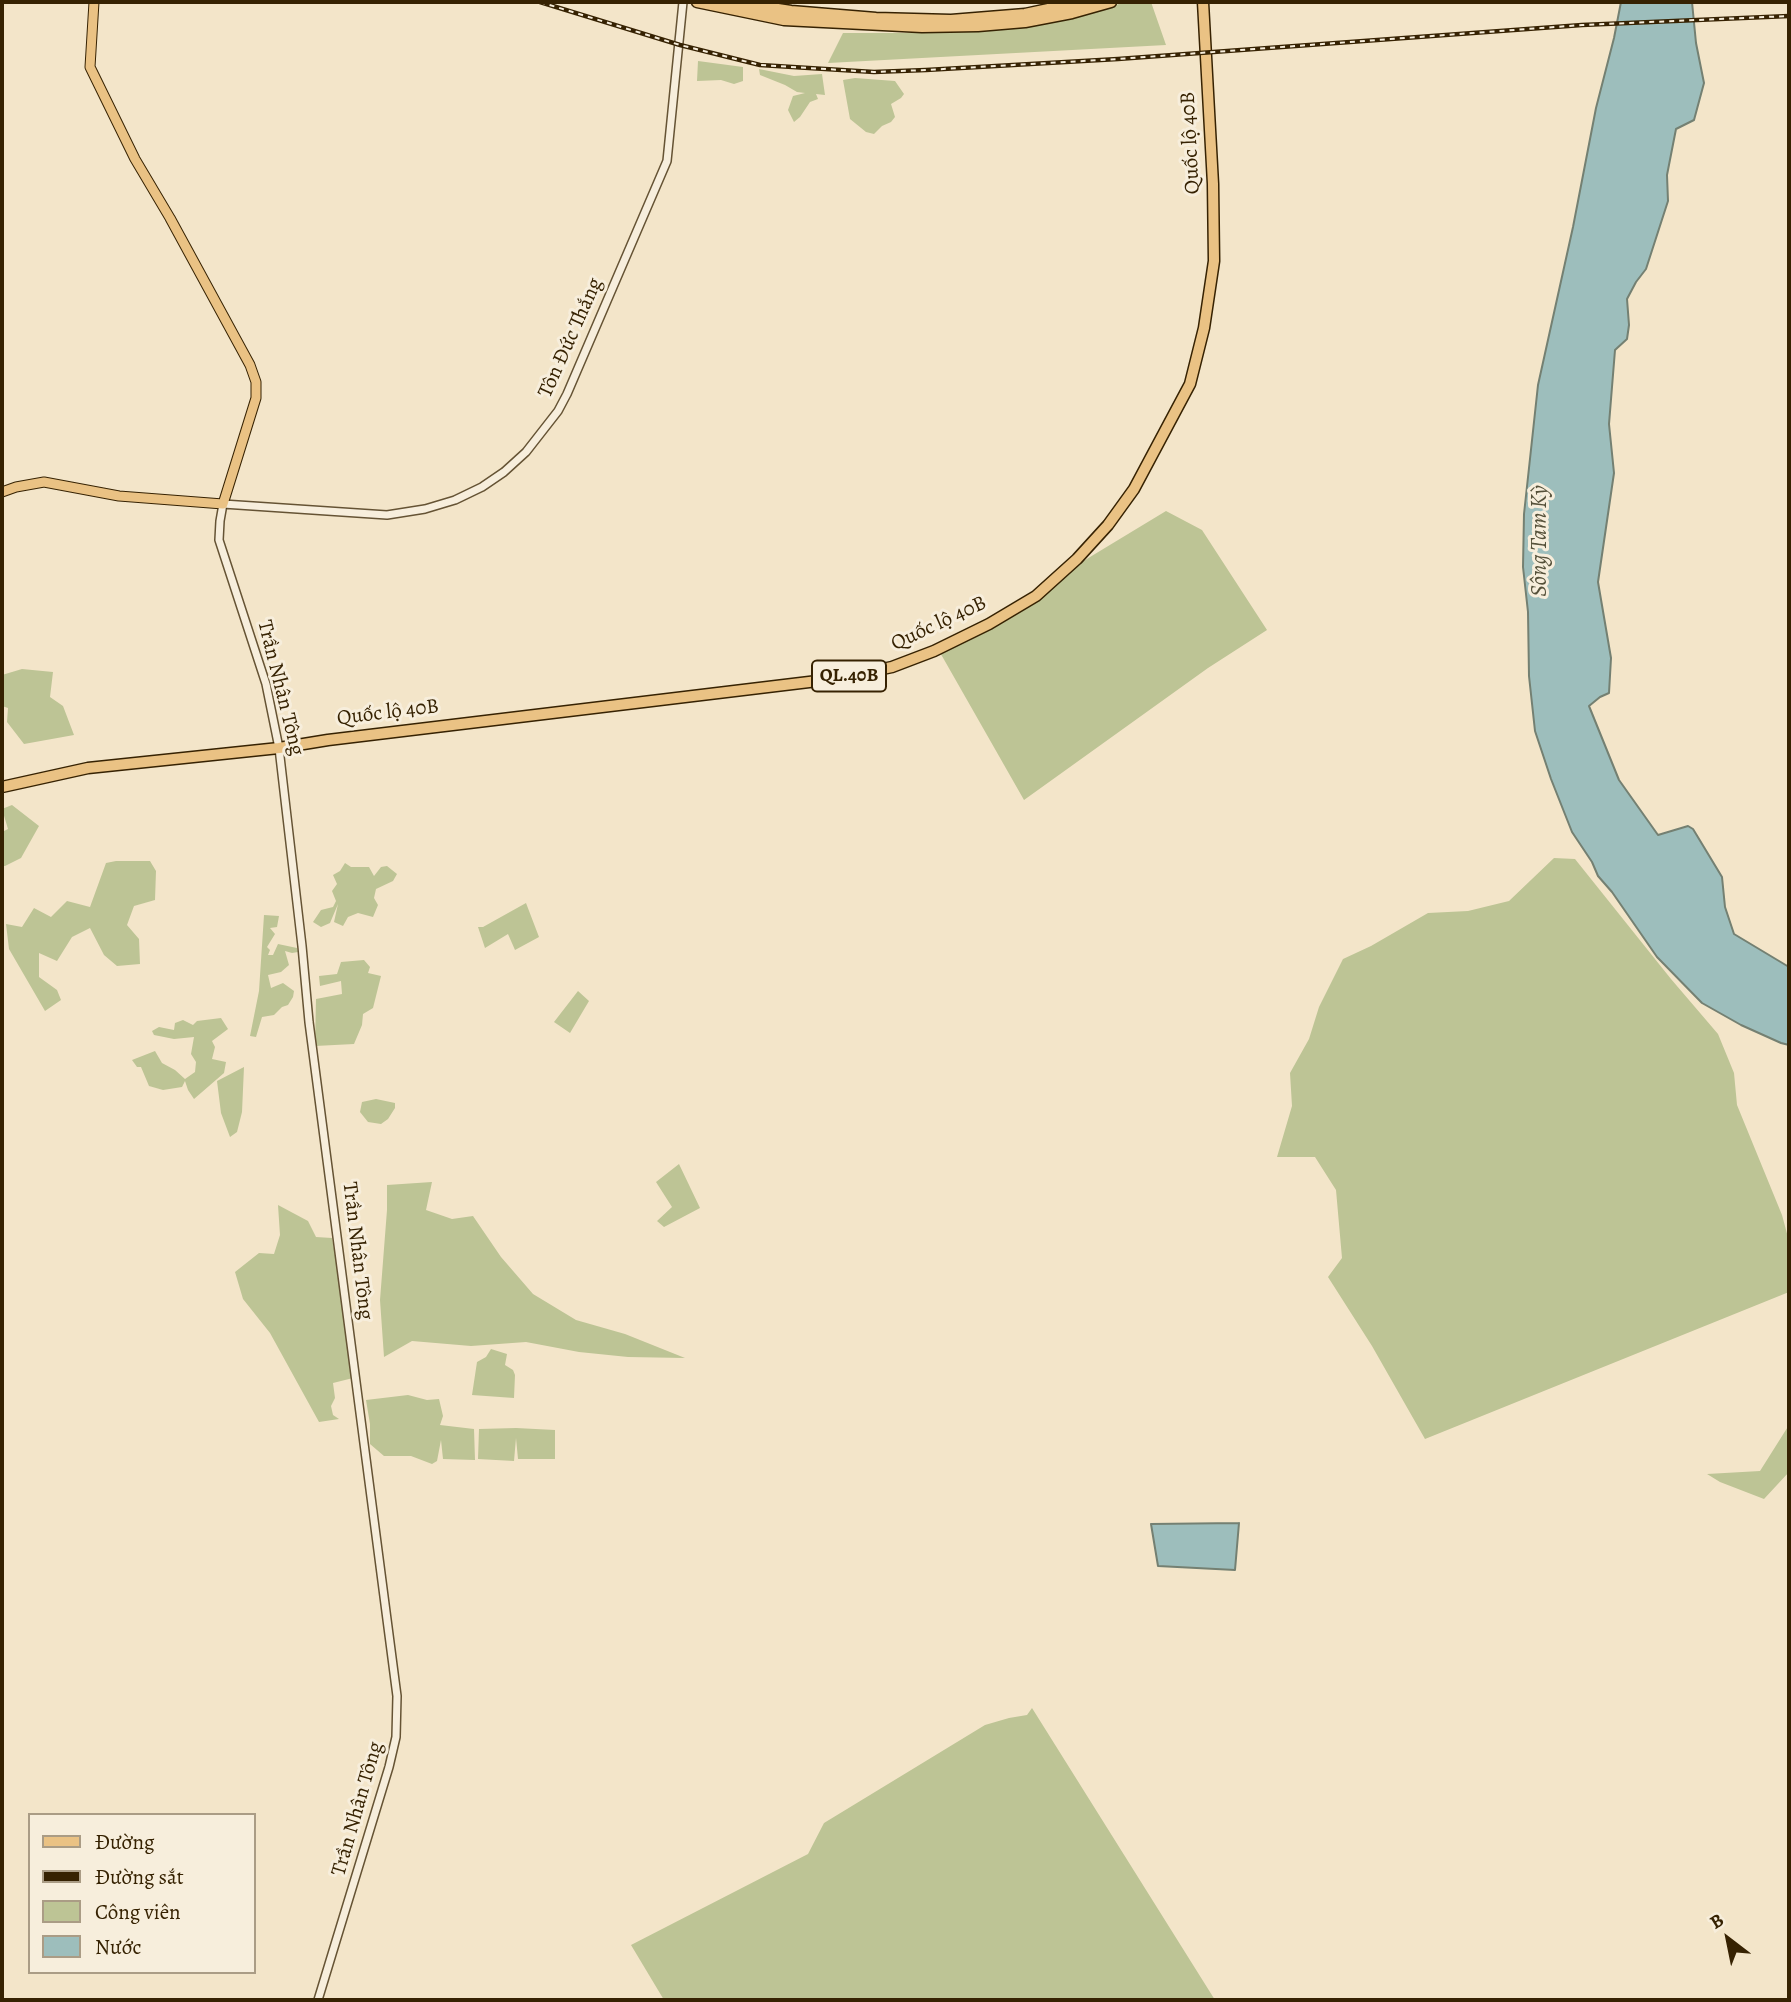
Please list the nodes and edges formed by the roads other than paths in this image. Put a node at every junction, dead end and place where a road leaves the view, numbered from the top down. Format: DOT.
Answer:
graph roads {
  1 [pos="94,2"];
  2 [pos="683,2"];
  3 [pos="697,2"];
  4 [pos="732,2"];
  5 [pos="1081,2"];
  6 [pos="1111,2"];
  7 [pos="1203,2"];
  8 [pos="2,492"];
  9 [pos="223,504"];
  10 [pos="279,748"];
  11 [pos="2,787"];
  12 [pos="318,2000"];
  1 -- 9 [label="main road"];
  2 -- 9 [label="street, Tôn Đức Thắng"];
  3 -- 6 [label="highway"];
  4 -- 5 [label="highway"];
  7 -- 10 [label="highway, Quốc lộ 40B / QL.40B"];
  8 -- 9 [label="main road"];
  9 -- 10 [label="street, Trần Nhân Tông"];
  10 -- 11 [label="highway, Quốc lộ 40B / QL.40B"];
  10 -- 12 [label="street, Trần Nhân Tông"];
}
